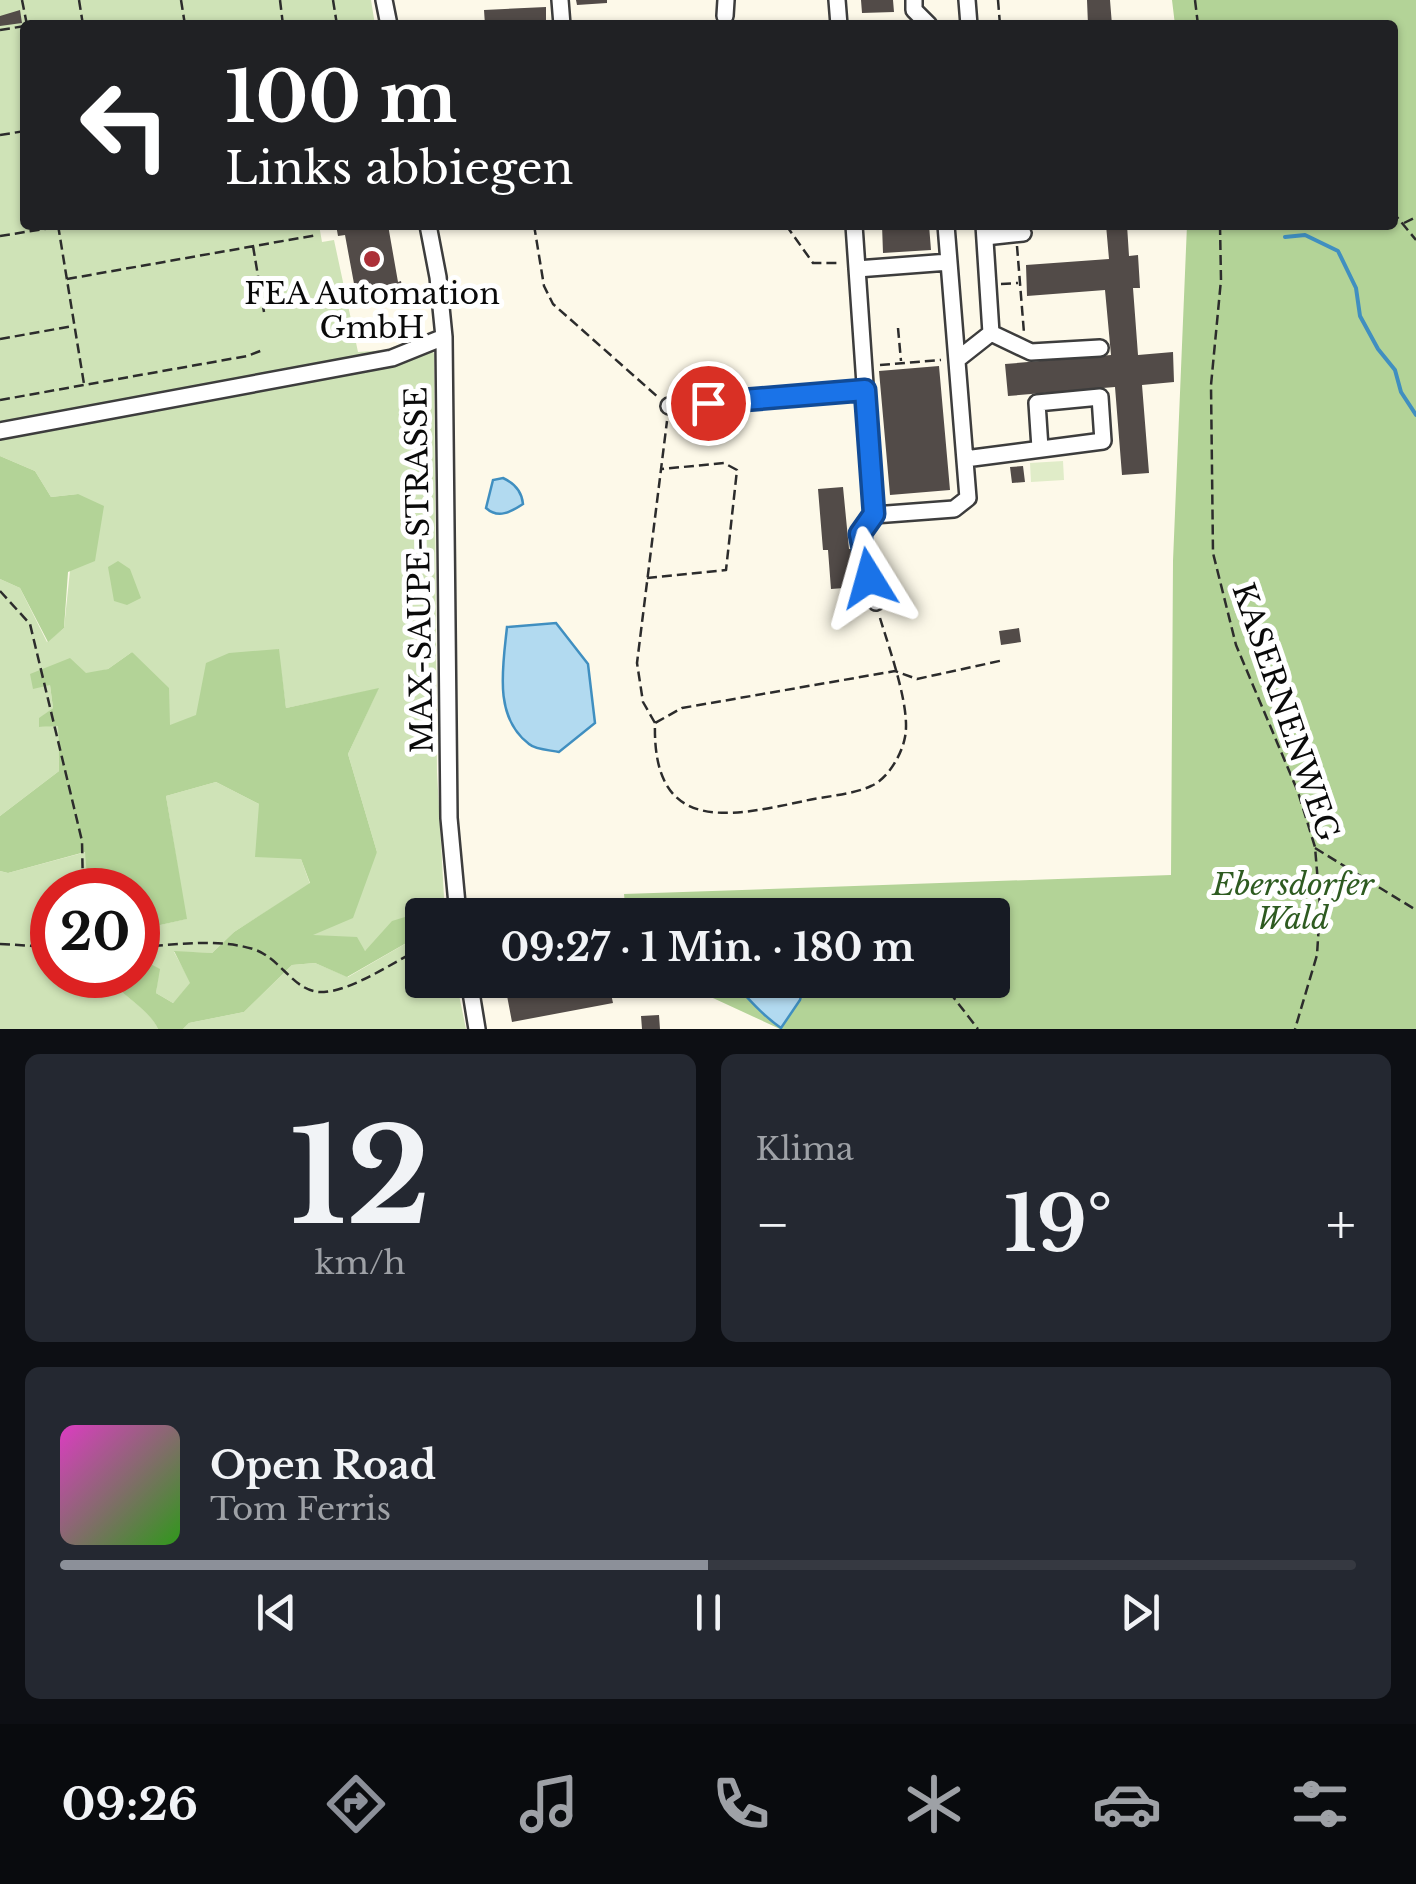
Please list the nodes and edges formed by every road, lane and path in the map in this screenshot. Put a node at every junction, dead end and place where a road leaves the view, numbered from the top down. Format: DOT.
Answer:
graph roads {
  1 [pos="1416,217"];
  2 [pos="1398,218"];
  3 [pos="1404,223"];
  4 [pos="35,230"];
  5 [pos="59,230"];
  6 [pos="429,230"];
  7 [pos="535,230"];
  8 [pos="789,230"];
  9 [pos="854,230"];
  10 [pos="946,230"];
  11 [pos="1220,230"];
  12 [pos="984,231"];
  13 [pos="1020,234"];
  14 [pos="317,235"];
  15 [pos="0,236"];
  16 [pos="1416,240"];
  17 [pos="253,246"];
  18 [pos="949,262"];
  19 [pos="828,264"];
  20 [pos="857,269"];
  21 [pos="67,278"];
  22 [pos="1020,283"];
  23 [pos="988,286"];
  24 [pos="264,312"];
  25 [pos="74,326"];
  26 [pos="898,328"];
  27 [pos="991,333"];
  28 [pos="444,337"];
  29 [pos="0,339"];
  30 [pos="1020,348"];
  31 [pos="1100,348"];
  32 [pos="263,350"];
  33 [pos="958,359"];
  34 [pos="902,364"];
  35 [pos="863,366"];
  36 [pos="84,385"];
  37 [pos="865,390"];
  38 [pos="0,400"];
  39 [pos="669,406"];
  40 [pos="0,431"];
  41 [pos="1040,448"];
  42 [pos="965,459"];
  43 [pos="661,469"];
  44 [pos="874,514"];
  45 [pos="647,578"];
  46 [pos="0,591"];
  47 [pos="876,602"];
  48 [pos="1004,660"];
  49 [pos="895,671"];
  50 [pos="655,723"];
  51 [pos="1315,847"];
  52 [pos="83,868"];
  53 [pos="456,898"];
  54 [pos="1416,910"];
  55 [pos="0,944"];
  56 [pos="30,946"];
  57 [pos="160,946"];
  58 [pos="405,956"];
  59 [pos="471,998"];
  60 [pos="954,998"];
  61 [pos="477,1029"];
  62 [pos="978,1029"];
  63 [pos="1295,1029"];
  1 -- 3 [label="path"];
  2 -- 3 [label="path"];
  3 -- 16 [label="path"];
  4 -- 15 [label="path"];
  5 -- 21 [label="path"];
  6 -- 28 [label="street, MAX-SAUPE-STRASSE"];
  7 -- 39 [label="path"];
  8 -- 19 [label="path"];
  9 -- 20 [label="street"];
  10 -- 18 [label="street"];
  11 -- 51 [label="path, KASERNENWEG"];
  12 -- 13 [label="street"];
  12 -- 23 [label="street"];
  13 -- 22 [label="path"];
  14 -- 17 [label="path"];
  17 -- 21 [label="path"];
  17 -- 24 [label="path"];
  18 -- 20 [label="street"];
  18 -- 33 [label="street"];
  20 -- 35 [label="street"];
  21 -- 25 [label="path"];
  22 -- 23 [label="path"];
  22 -- 30 [label="path"];
  23 -- 27 [label="street"];
  25 -- 29 [label="path"];
  25 -- 36 [label="path"];
  26 -- 34 [label="path"];
  27 -- 30 [label="street"];
  27 -- 33 [label="street"];
  28 -- 40 [label="street"];
  28 -- 53 [label="street, MAX-SAUPE-STRASSE"];
  30 -- 31 [label="street"];
  32 -- 36 [label="path"];
  33 -- 34 [label="path"];
  33 -- 42 [label="street"];
  34 -- 35 [label="path"];
  35 -- 37 [label="street"];
  36 -- 38 [label="path"];
  37 -- 39 [label="street"];
  37 -- 44 [label="street"];
  39 -- 43 [label="path"];
  41 -- 41 [label="street"];
  41 -- 42 [label="street"];
  42 -- 44 [label="street"];
  43 -- 45 [label="path"];
  43 -- 45 [label="path"];
  44 -- 47 [label="street"];
  45 -- 50 [label="path"];
  46 -- 52 [label="path"];
  47 -- 49 [label="path"];
  48 -- 49 [label="path"];
  49 -- 50 [label="path"];
  49 -- 50 [label="path"];
  51 -- 54 [label="path"];
  51 -- 63 [label="path, KASERNENWEG"];
  55 -- 56 [label="path"];
  57 -- 58 [label="path"];
  59 -- 61 [label="street"];
  60 -- 62 [label="path"];
}
